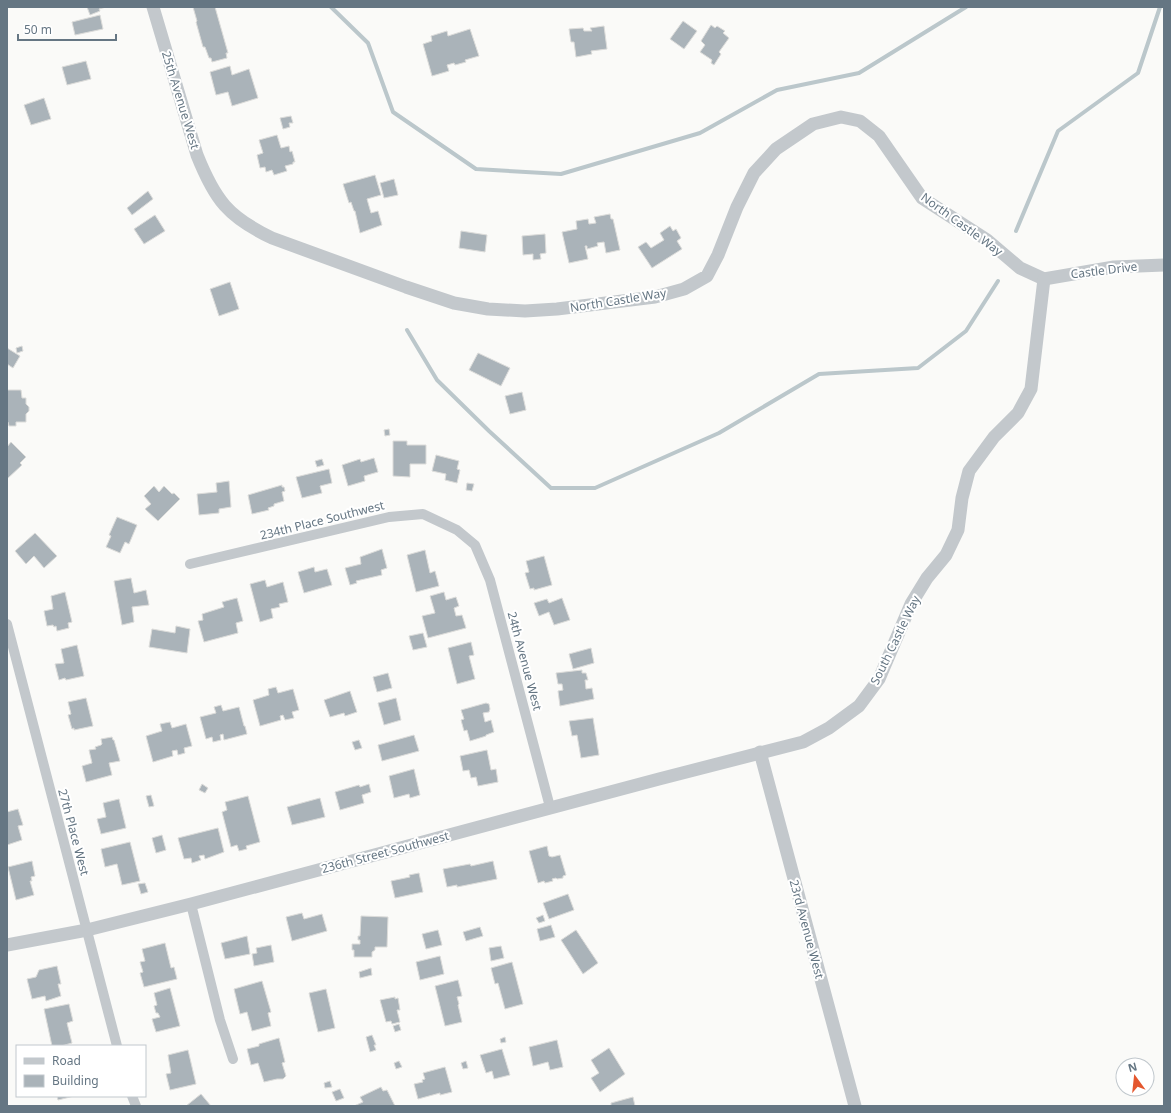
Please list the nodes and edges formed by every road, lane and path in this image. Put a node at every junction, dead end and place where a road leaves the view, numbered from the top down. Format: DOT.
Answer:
graph roads {
  1 [pos="153,7"];
  2 [pos="213,190"];
  3 [pos="1164,265"];
  4 [pos="1044,279"];
  5 [pos="457,530"];
  6 [pos="190,564"];
  7 [pos="7,624"];
  8 [pos="760,752"];
  9 [pos="550,808"];
  10 [pos="191,904"];
  11 [pos="87,930"];
  12 [pos="7,945"];
  13 [pos="118,1045"];
  14 [pos="233,1059"];
  15 [pos="855,1106"];
  1 -- 2 [label="street, 25th Avenue West"];
  2 -- 4 [label="street, North Castle Way"];
  3 -- 4 [label="street, Castle Drive"];
  4 -- 8 [label="street, South Castle Way"];
  5 -- 6 [label="street, 234th Place Southwest"];
  5 -- 9 [label="street, 24th Avenue West"];
  7 -- 11 [label="street, 27th Place West"];
  8 -- 9 [label="street, 236th Street Southwest"];
  8 -- 15 [label="street, 23rd Avenue West"];
  9 -- 10 [label="street, 236th Street Southwest"];
  10 -- 11 [label="street, 236th Street Southwest"];
  10 -- 14 [label="street"];
  11 -- 12 [label="street, 236th Street Southwest"];
  11 -- 13 [label="street, 27th Place West"];
}
